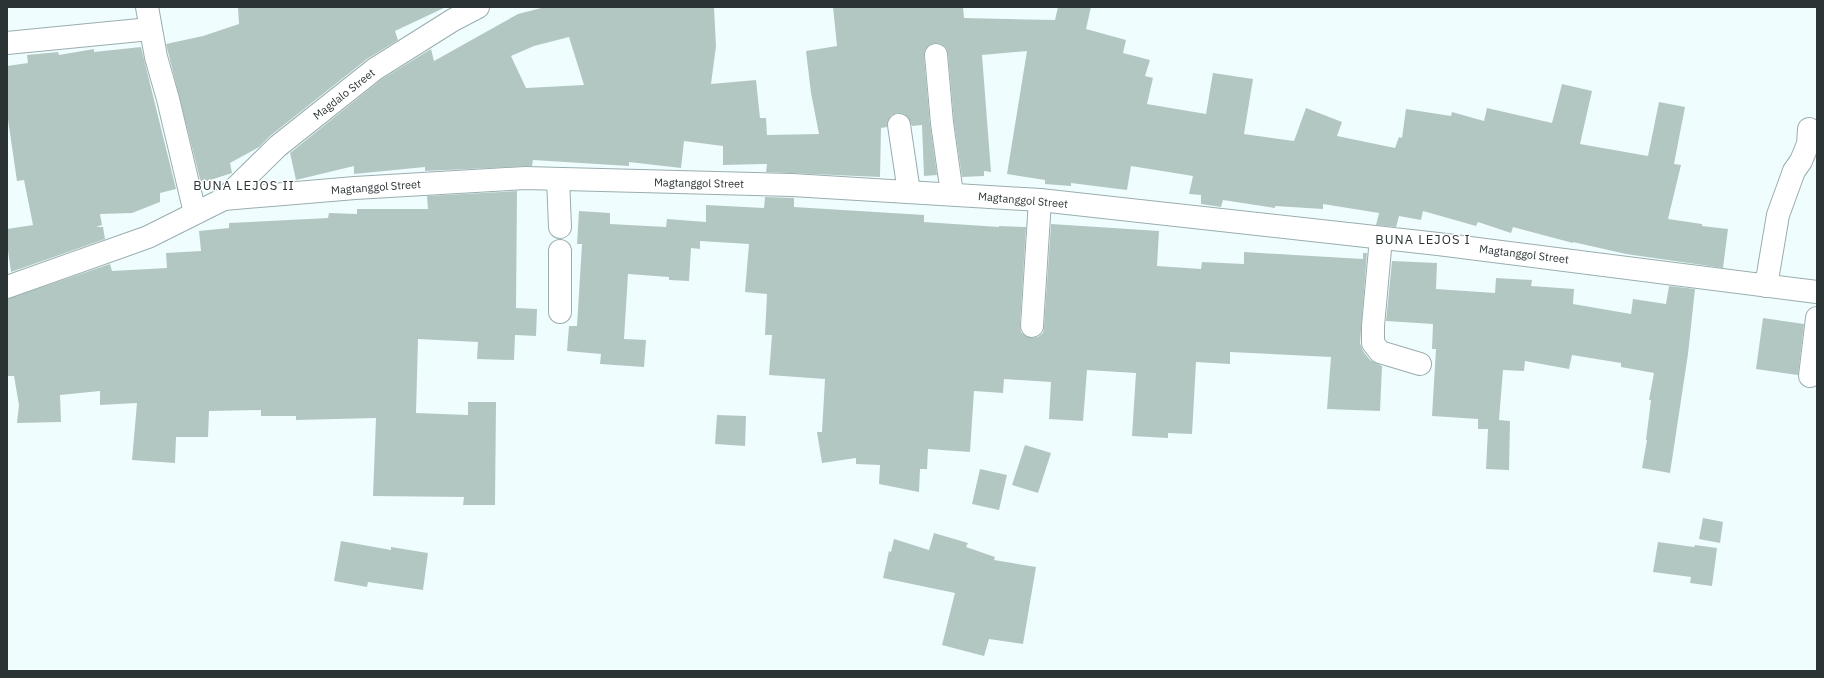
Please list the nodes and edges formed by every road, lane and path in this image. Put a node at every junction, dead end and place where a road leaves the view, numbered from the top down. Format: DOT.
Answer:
graph roads {
  1 [pos="147,7"];
  2 [pos="478,7"];
  3 [pos="150,29"];
  4 [pos="7,43"];
  5 [pos="936,55"];
  6 [pos="899,125"];
  7 [pos="1809,129"];
  8 [pos="558,179"];
  9 [pos="909,192"];
  10 [pos="952,194"];
  11 [pos="224,199"];
  12 [pos="1040,200"];
  13 [pos="196,213"];
  14 [pos="560,227"];
  15 [pos="1381,238"];
  16 [pos="560,251"];
  17 [pos="1766,286"];
  18 [pos="7,287"];
  19 [pos="1817,292"];
  20 [pos="560,312"];
  21 [pos="1817,318"];
  22 [pos="1032,326"];
  23 [pos="1420,364"];
  24 [pos="1810,376"];
  1 -- 3 [label="street"];
  2 -- 11 [label="street, Magdalo Street"];
  3 -- 4 [label="street"];
  3 -- 13 [label="street"];
  5 -- 10 [label="street"];
  6 -- 9 [label="street"];
  7 -- 17 [label="street"];
  8 -- 9 [label="street, Magtanggol Street"];
  8 -- 11 [label="street, Magtanggol Street"];
  8 -- 14 [label="street"];
  9 -- 10 [label="street, Magtanggol Street"];
  10 -- 12 [label="street, Magtanggol Street"];
  11 -- 13 [label="street"];
  12 -- 15 [label="street, Magtanggol Street"];
  12 -- 22 [label="street"];
  13 -- 18 [label="street"];
  15 -- 17 [label="street, Magtanggol Street"];
  15 -- 23 [label="street"];
  16 -- 20 [label="street"];
  17 -- 19 [label="street, Magtanggol Street"];
  21 -- 24 [label="street"];
}
